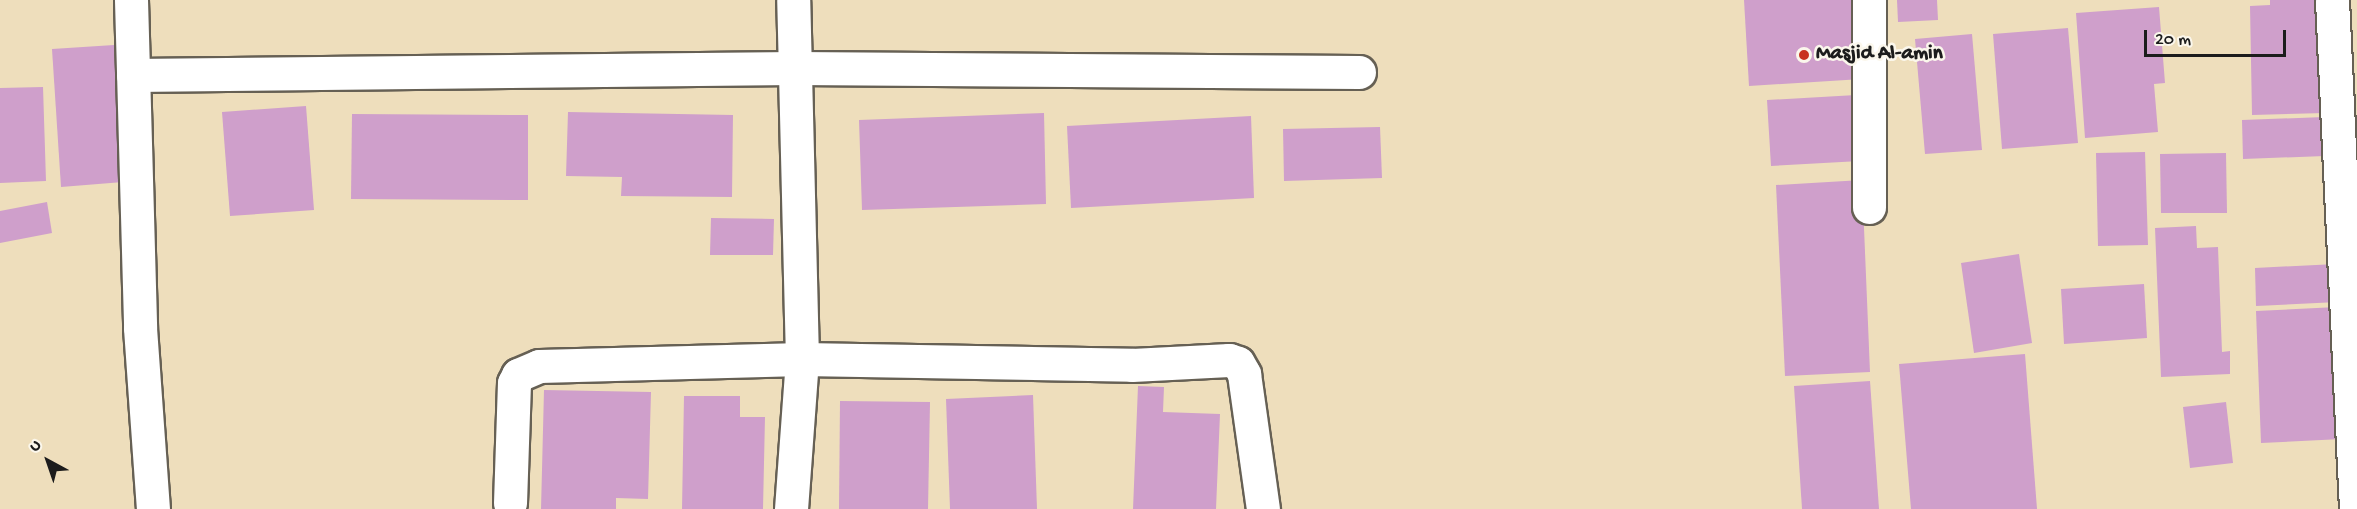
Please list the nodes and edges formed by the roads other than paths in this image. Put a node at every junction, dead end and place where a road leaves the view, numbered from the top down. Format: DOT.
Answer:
graph roads {
  1 [pos="131,0"];
  2 [pos="793,0"];
  3 [pos="1869,0"];
  4 [pos="2332,0"];
  5 [pos="795,68"];
  6 [pos="1359,72"];
  7 [pos="133,75"];
  8 [pos="1869,207"];
  9 [pos="802,358"];
  10 [pos="510,503"];
  11 [pos="153,509"];
  12 [pos="791,509"];
  13 [pos="1263,509"];
  14 [pos="2356,509"];
  1 -- 7 [label="street"];
  2 -- 5 [label="street"];
  3 -- 8 [label="street"];
  4 -- 14 [label="street"];
  5 -- 6 [label="street"];
  5 -- 7 [label="street"];
  5 -- 9 [label="street"];
  7 -- 11 [label="street"];
  9 -- 10 [label="street"];
  9 -- 12 [label="street"];
  9 -- 13 [label="street"];
}
